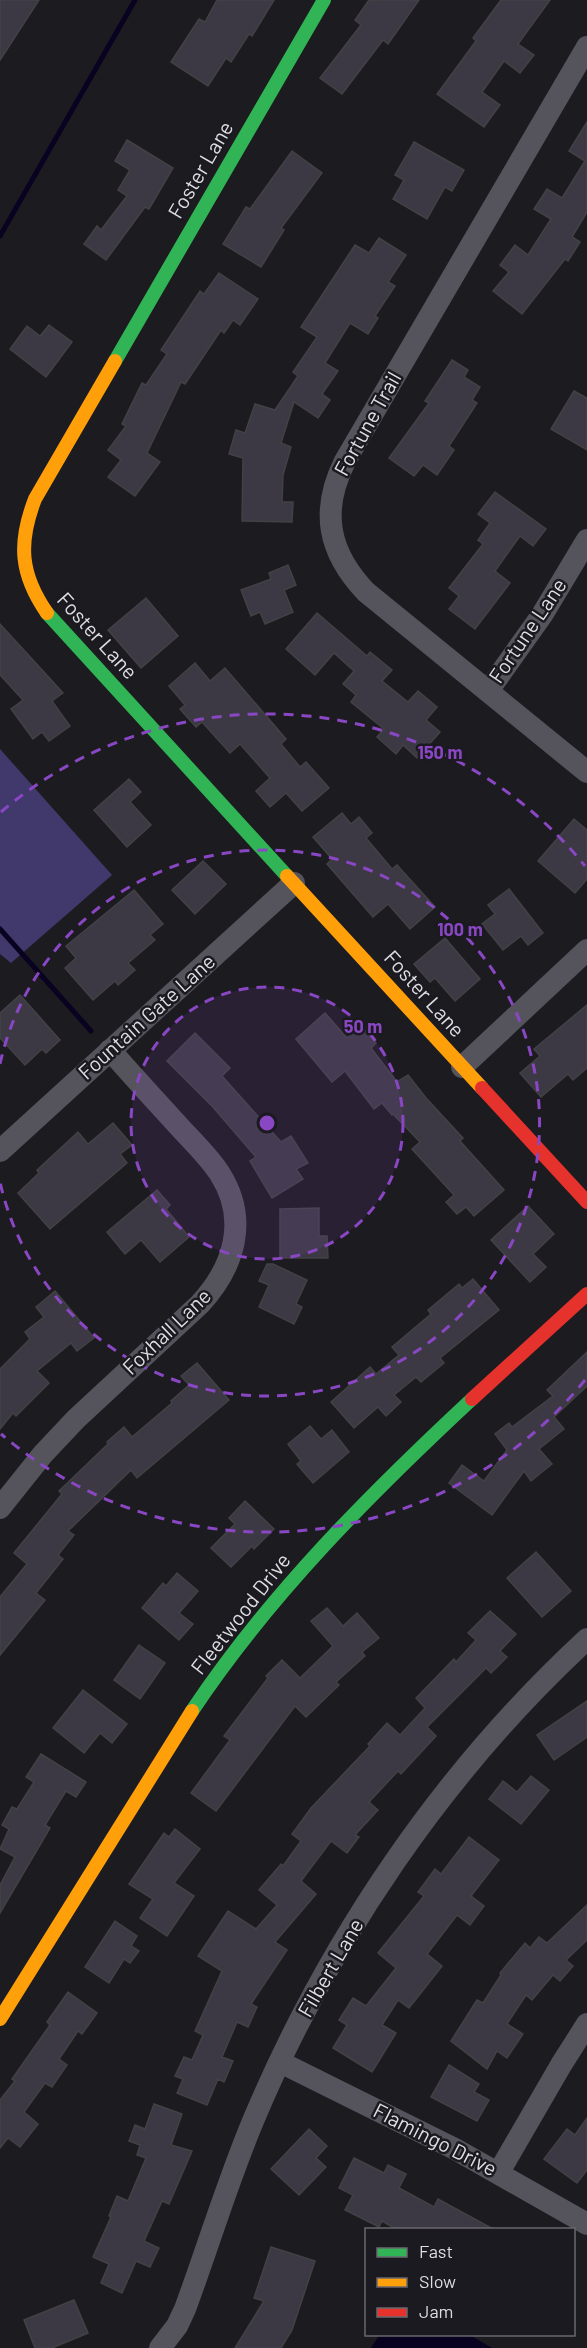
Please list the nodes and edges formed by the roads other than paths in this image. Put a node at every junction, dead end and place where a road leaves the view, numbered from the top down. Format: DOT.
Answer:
graph roads {
  1 [pos="324,0"];
  2 [pos="587,47"];
  3 [pos="587,540"];
  4 [pos="488,691"];
  5 [pos="587,772"];
  6 [pos="294,883"];
  7 [pos="587,950"];
  8 [pos="110,1050"];
  9 [pos="462,1067"];
  10 [pos="0,1151"];
  11 [pos="587,1202"];
  12 [pos="587,1294"];
  13 [pos="0,1508"];
  14 [pos="587,1639"];
  15 [pos="0,2019"];
  16 [pos="587,2024"];
  17 [pos="280,2062"];
  18 [pos="499,2172"];
  19 [pos="587,2224"];
  20 [pos="160,2348"];
  1 -- 6 [label="street, Foster Lane"];
  2 -- 4 [label="street, Fortune Trail"];
  3 -- 4 [label="street, Fortune Lane"];
  4 -- 5 [label="street, Fortune Trail"];
  6 -- 8 [label="street, Fountain Gate Lane"];
  6 -- 9 [label="street, Foster Lane"];
  7 -- 9 [label="street"];
  8 -- 10 [label="street, Fountain Gate Lane"];
  8 -- 13 [label="street, Foxhall Lane"];
  9 -- 11 [label="street, Foster Lane"];
  12 -- 15 [label="street, Fleetwood Drive"];
  14 -- 17 [label="street, Filbert Lane"];
  16 -- 18 [label="street"];
  17 -- 18 [label="street, Flamingo Drive"];
  17 -- 20 [label="street, Filbert Lane"];
  18 -- 19 [label="street, Flamingo Drive"];
}
